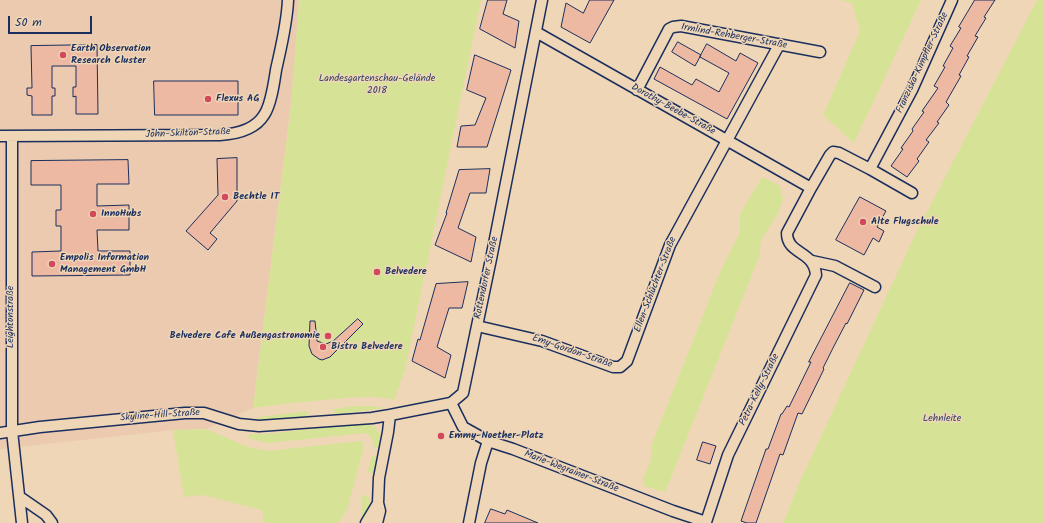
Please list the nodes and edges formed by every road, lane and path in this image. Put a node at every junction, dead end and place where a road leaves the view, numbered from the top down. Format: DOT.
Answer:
graph roads {
  1 [pos="288,0"];
  2 [pos="542,0"];
  3 [pos="952,0"];
  4 [pos="536,32"];
  5 [pos="779,45"];
  6 [pos="820,52"];
  7 [pos="637,90"];
  8 [pos="0,136"];
  9 [pos="12,136"];
  10 [pos="728,140"];
  11 [pos="870,169"];
  12 [pos="810,188"];
  13 [pos="912,192"];
  14 [pos="812,261"];
  15 [pos="875,287"];
  16 [pos="478,326"];
  17 [pos="620,367"];
  18 [pos="451,403"];
  19 [pos="390,415"];
  20 [pos="12,431"];
  21 [pos="0,432"];
  22 [pos="488,441"];
  23 [pos="20,497"];
  24 [pos="378,503"];
  25 [pos="22,523"];
  26 [pos="52,523"];
  27 [pos="366,523"];
  28 [pos="377,523"];
  29 [pos="469,523"];
  30 [pos="707,523"];
  1 -- 9 [label="street, John-Skilton-Straße"];
  2 -- 4 [label="street, Rottendorfer Straße"];
  3 -- 11 [label="street, Franziska-Kimpfler-Straße"];
  4 -- 7 [label="street, Dorothy-Beebe-Straße"];
  4 -- 16 [label="street, Rottendorfer Straße"];
  5 -- 6 [label="street, Irmlind-Rehberger-Straße"];
  5 -- 7 [label="street, Irmlind-Rehberger-Straße"];
  5 -- 10 [label="street, Ellen-Schlüchter-Straße"];
  7 -- 10 [label="street, Dorothy-Beebe-Straße"];
  8 -- 9 [label="street, John-Skilton-Straße"];
  9 -- 20 [label="street, Leightonstraße"];
  10 -- 12 [label="street, Dorothy-Beebe-Straße"];
  10 -- 17 [label="street, Ellen-Schlüchter-Straße"];
  11 -- 12 [label="street"];
  11 -- 13 [label="street"];
  12 -- 14 [label="street"];
  14 -- 15 [label="street"];
  14 -- 30 [label="street, Petra-Kelly-Straße"];
  16 -- 17 [label="street, Emy-Gordon-Straße"];
  16 -- 18 [label="street, Rottendorfer Straße"];
  18 -- 19 [label="street"];
  18 -- 22 [label="street, Marie-Wegrainer-Straße"];
  19 -- 20 [label="street, Skyline-Hill-Straße"];
  19 -- 24 [label="street"];
  20 -- 21 [label="street, Skyline-Hill-Straße"];
  20 -- 23 [label="street, Leightonstraße"];
  22 -- 29 [label="street"];
  22 -- 30 [label="street, Marie-Wegrainer-Straße"];
  23 -- 25 [label="street, Leightonstraße"];
  23 -- 26 [label="street"];
  24 -- 27 [label="street"];
  24 -- 28 [label="street"];
}
